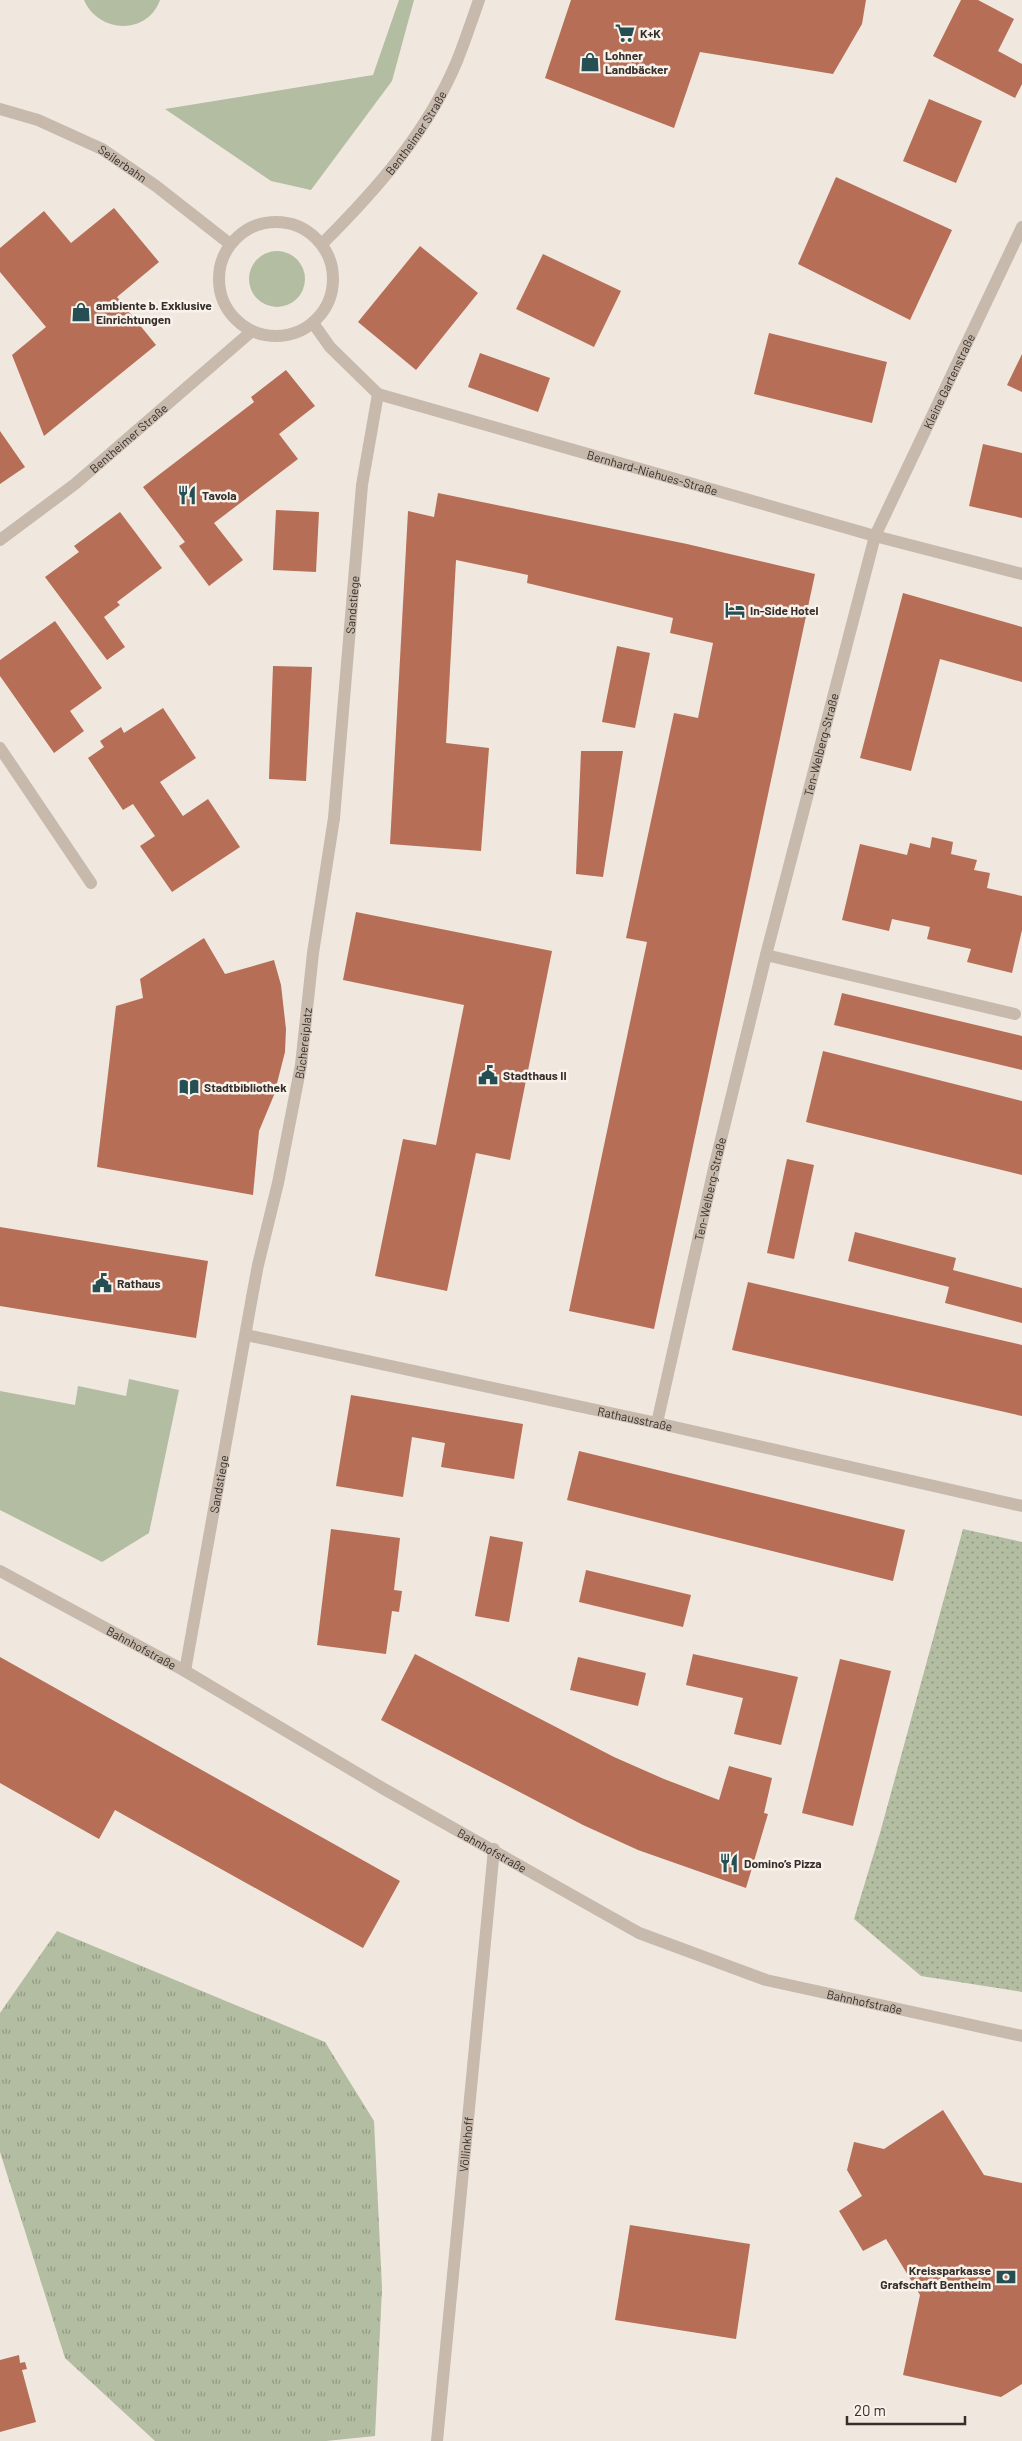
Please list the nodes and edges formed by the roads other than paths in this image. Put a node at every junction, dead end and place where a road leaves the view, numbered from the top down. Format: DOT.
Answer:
graph roads {
  1 [pos="479,0"];
  2 [pos="0,109"];
  3 [pos="1022,227"];
  4 [pos="230,244"];
  5 [pos="322,244"];
  6 [pos="313,323"];
  7 [pos="252,331"];
  8 [pos="378,394"];
  9 [pos="875,536"];
  10 [pos="0,540"];
  11 [pos="1022,574"];
  12 [pos="0,748"];
  13 [pos="334,818"];
  14 [pos="91,883"];
  15 [pos="766,955"];
  16 [pos="1015,1014"];
  17 [pos="252,1297"];
  18 [pos="246,1335"];
  19 [pos="658,1423"];
  20 [pos="1022,1506"];
  21 [pos="0,1572"];
  22 [pos="185,1671"];
  23 [pos="494,1849"];
  24 [pos="1022,2036"];
  25 [pos="437,2441"];
  1 -- 5 [label="street, Bentheimer Straße"];
  2 -- 4 [label="street, Seilerbahn"];
  3 -- 9 [label="street, Kleine Gartenstraße"];
  4 -- 5 [label="street"];
  4 -- 7 [label="street"];
  5 -- 6 [label="street"];
  6 -- 7 [label="street"];
  6 -- 8 [label="street, Bernhard-Niehues-Straße"];
  7 -- 10 [label="street, Bentheimer Straße"];
  8 -- 9 [label="street, Bernhard-Niehues-Straße"];
  8 -- 13 [label="street, Sandstiege"];
  9 -- 11 [label="street, Bernhard-Niehues-Straße"];
  9 -- 15 [label="street, Ten-Welberg-Straße"];
  12 -- 14 [label="street"];
  13 -- 17 [label="street, Büchereiplatz"];
  15 -- 16 [label="street"];
  15 -- 19 [label="street, Ten-Welberg-Straße"];
  17 -- 18 [label="street, Sandstiege"];
  18 -- 19 [label="street, Rathausstraße"];
  18 -- 22 [label="street, Sandstiege"];
  19 -- 20 [label="street, Rathausstraße"];
  21 -- 22 [label="street, Bahnhofstraße"];
  22 -- 23 [label="street, Bahnhofstraße"];
  23 -- 24 [label="street, Bahnhofstraße"];
  23 -- 25 [label="street, Völlinkhoff"];
}
